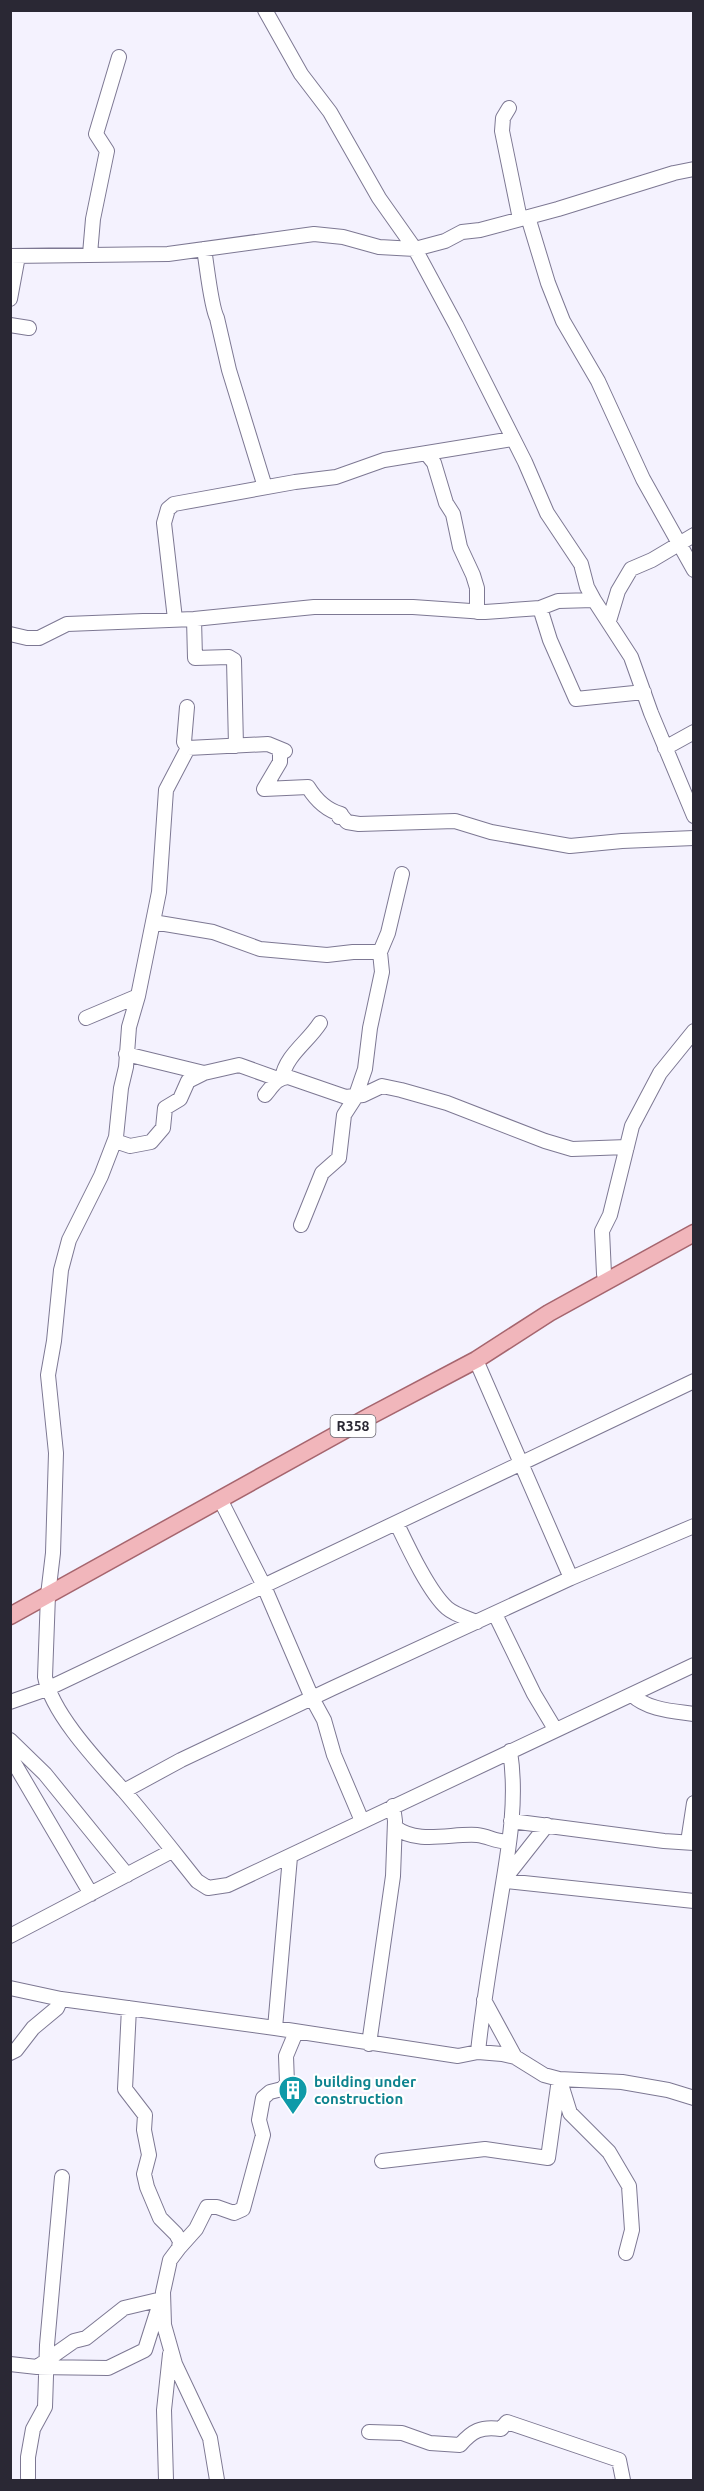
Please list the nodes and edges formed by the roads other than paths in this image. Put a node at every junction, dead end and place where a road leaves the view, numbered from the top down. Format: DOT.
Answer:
graph roads {
  1 [pos="265,10"];
  2 [pos="119,57"];
  3 [pos="509,108"];
  4 [pos="693,170"];
  5 [pos="524,218"];
  6 [pos="204,249"];
  7 [pos="415,249"];
  8 [pos="90,254"];
  9 [pos="14,256"];
  10 [pos="10,299"];
  11 [pos="10,325"];
  12 [pos="29,328"];
  13 [pos="512,439"];
  14 [pos="426,453"];
  15 [pos="265,487"];
  16 [pos="693,535"];
  17 [pos="680,542"];
  18 [pos="693,570"];
  19 [pos="594,600"];
  20 [pos="540,608"];
  21 [pos="477,612"];
  22 [pos="175,619"];
  23 [pos="194,619"];
  24 [pos="609,621"];
  25 [pos="10,634"];
  26 [pos="644,692"];
  27 [pos="187,707"];
  28 [pos="693,732"];
  29 [pos="236,746"];
  30 [pos="188,748"];
  31 [pos="665,748"];
  32 [pos="693,816"];
  33 [pos="693,838"];
  34 [pos="402,874"];
  35 [pos="153,922"];
  36 [pos="380,952"];
  37 [pos="138,996"];
  38 [pos="86,1018"];
  39 [pos="320,1023"];
  40 [pos="693,1031"];
  41 [pos="693,1044"];
  42 [pos="678,1049"];
  43 [pos="126,1054"];
  44 [pos="204,1073"];
  45 [pos="280,1078"];
  46 [pos="265,1095"];
  47 [pos="355,1098"];
  48 [pos="115,1141"];
  49 [pos="627,1147"];
  50 [pos="301,1225"];
  51 [pos="693,1233"];
  52 [pos="607,1281"];
  53 [pos="476,1360"];
  54 [pos="693,1381"];
  55 [pos="522,1464"];
  56 [pos="221,1501"];
  57 [pos="397,1524"];
  58 [pos="693,1527"];
  59 [pos="571,1578"];
  60 [pos="263,1584"];
  61 [pos="48,1595"];
  62 [pos="495,1614"];
  63 [pos="10,1616"];
  64 [pos="477,1622"];
  65 [pos="693,1665"];
  66 [pos="47,1689"];
  67 [pos="632,1695"];
  68 [pos="312,1698"];
  69 [pos="10,1702"];
  70 [pos="693,1714"];
  71 [pos="555,1729"];
  72 [pos="10,1740"];
  73 [pos="510,1751"];
  74 [pos="10,1756"];
  75 [pos="124,1791"];
  76 [pos="693,1803"];
  77 [pos="393,1806"];
  78 [pos="362,1821"];
  79 [pos="512,1821"];
  80 [pos="547,1825"];
  81 [pos="395,1827"];
  82 [pos="509,1841"];
  83 [pos="691,1842"];
  84 [pos="172,1851"];
  85 [pos="290,1857"];
  86 [pos="127,1875"];
  87 [pos="505,1879"];
  88 [pos="91,1894"];
  89 [pos="693,1901"];
  90 [pos="10,1936"];
  91 [pos="10,1988"];
  92 [pos="61,1999"];
  93 [pos="484,2000"];
  94 [pos="129,2008"];
  95 [pos="275,2028"];
  96 [pos="296,2032"];
  97 [pos="369,2044"];
  98 [pos="478,2052"];
  99 [pos="10,2053"];
  100 [pos="515,2057"];
  101 [pos="560,2079"];
  102 [pos="693,2098"];
  103 [pos="382,2161"];
  104 [pos="62,2177"];
  105 [pos="179,2248"];
  106 [pos="626,2253"];
  107 [pos="162,2299"];
  108 [pos="170,2352"];
  109 [pos="10,2364"];
  110 [pos="43,2365"];
  111 [pos="369,2432"];
  112 [pos="28,2478"];
  113 [pos="166,2481"];
  114 [pos="217,2481"];
  115 [pos="623,2481"];
  1 -- 7 [label="street"];
  2 -- 8 [label="street"];
  3 -- 5 [label="street"];
  4 -- 5 [label="street"];
  5 -- 7 [label="street"];
  5 -- 17 [label="street"];
  6 -- 7 [label="street"];
  6 -- 8 [label="street"];
  6 -- 15 [label="street"];
  7 -- 13 [label="street"];
  8 -- 9 [label="street"];
  9 -- 10 [label="street"];
  11 -- 12 [label="street"];
  13 -- 14 [label="street"];
  13 -- 19 [label="street"];
  14 -- 15 [label="street"];
  14 -- 21 [label="street"];
  15 -- 22 [label="street"];
  16 -- 17 [label="street"];
  17 -- 18 [label="street"];
  17 -- 24 [label="street"];
  19 -- 20 [label="street"];
  19 -- 24 [label="street"];
  20 -- 21 [label="street"];
  20 -- 26 [label="street"];
  21 -- 23 [label="street"];
  22 -- 23 [label="street"];
  22 -- 25 [label="street"];
  23 -- 29 [label="street"];
  24 -- 26 [label="street"];
  26 -- 31 [label="street"];
  27 -- 30 [label="street"];
  28 -- 31 [label="street"];
  29 -- 30 [label="street"];
  29 -- 33 [label="street"];
  30 -- 35 [label="street"];
  31 -- 32 [label="street"];
  34 -- 36 [label="street"];
  35 -- 36 [label="street"];
  35 -- 37 [label="street"];
  36 -- 47 [label="street"];
  37 -- 38 [label="street"];
  37 -- 43 [label="street"];
  39 -- 45 [label="street"];
  40 -- 42 [label="street"];
  41 -- 42 [label="street"];
  42 -- 49 [label="street"];
  43 -- 44 [label="street"];
  43 -- 48 [label="street"];
  44 -- 45 [label="street"];
  44 -- 48 [label="street"];
  45 -- 46 [label="street"];
  45 -- 47 [label="street"];
  47 -- 49 [label="street"];
  47 -- 50 [label="street"];
  48 -- 61 [label="street"];
  49 -- 52 [label="street"];
  51 -- 52 [label="main road, R358"];
  52 -- 53 [label="main road, R358"];
  53 -- 55 [label="street"];
  53 -- 56 [label="main road, R358"];
  54 -- 55 [label="street"];
  55 -- 57 [label="street"];
  55 -- 59 [label="street"];
  56 -- 60 [label="street"];
  56 -- 61 [label="main road, R358"];
  57 -- 60 [label="street"];
  57 -- 64 [label="street"];
  58 -- 59 [label="street"];
  59 -- 62 [label="street"];
  60 -- 66 [label="street"];
  60 -- 68 [label="street"];
  61 -- 63 [label="main road, R358"];
  61 -- 66 [label="street"];
  62 -- 64 [label="street"];
  62 -- 71 [label="street"];
  64 -- 68 [label="street"];
  65 -- 67 [label="street"];
  66 -- 69 [label="street"];
  66 -- 75 [label="street"];
  67 -- 70 [label="street"];
  67 -- 71 [label="street"];
  68 -- 75 [label="street"];
  68 -- 78 [label="street"];
  71 -- 73 [label="street"];
  72 -- 86 [label="street"];
  73 -- 77 [label="street"];
  73 -- 79 [label="street"];
  74 -- 88 [label="street"];
  75 -- 84 [label="street"];
  76 -- 83 [label="street"];
  77 -- 78 [label="street"];
  77 -- 81 [label="street"];
  78 -- 85 [label="street"];
  79 -- 80 [label="street"];
  79 -- 82 [label="street"];
  80 -- 83 [label="street"];
  80 -- 87 [label="street"];
  81 -- 82 [label="street"];
  81 -- 97 [label="street"];
  82 -- 87 [label="street"];
  84 -- 85 [label="street"];
  84 -- 86 [label="street"];
  85 -- 95 [label="street"];
  86 -- 88 [label="street"];
  87 -- 89 [label="street"];
  87 -- 93 [label="street"];
  88 -- 90 [label="street"];
  91 -- 92 [label="street"];
  92 -- 94 [label="street"];
  92 -- 99 [label="street"];
  93 -- 98 [label="street"];
  93 -- 100 [label="street"];
  94 -- 95 [label="street"];
  94 -- 105 [label="street"];
  95 -- 96 [label="street"];
  96 -- 97 [label="street"];
  96 -- 105 [label="street"];
  97 -- 98 [label="street"];
  98 -- 100 [label="street"];
  100 -- 101 [label="street"];
  101 -- 102 [label="street"];
  101 -- 103 [label="street"];
  101 -- 106 [label="street"];
  104 -- 110 [label="street"];
  105 -- 107 [label="street"];
  107 -- 108 [label="street"];
  107 -- 110 [label="street"];
  107 -- 110 [label="street"];
  108 -- 113 [label="street"];
  108 -- 114 [label="street"];
  109 -- 110 [label="street"];
  110 -- 112 [label="street"];
  111 -- 115 [label="street"];
}
